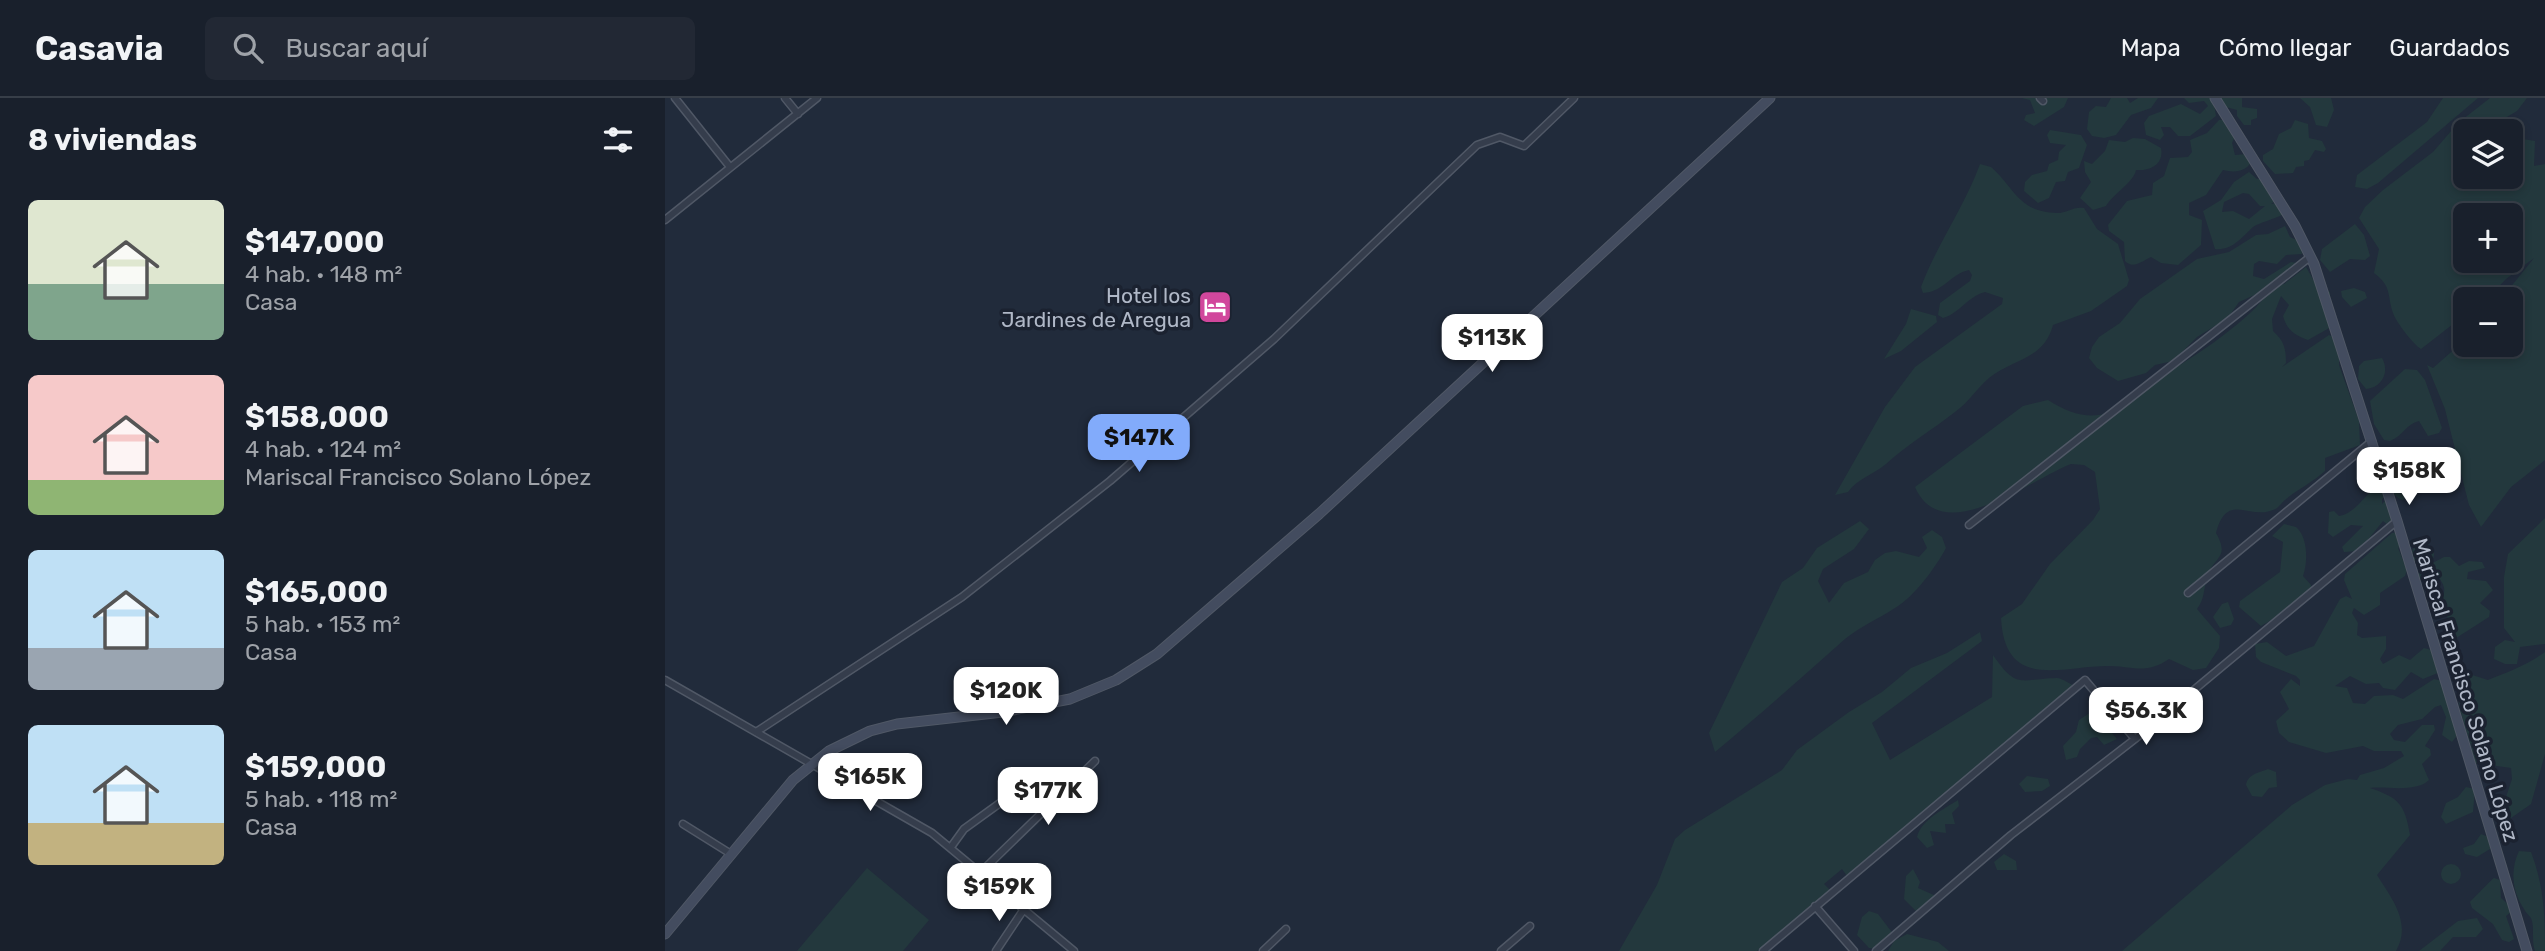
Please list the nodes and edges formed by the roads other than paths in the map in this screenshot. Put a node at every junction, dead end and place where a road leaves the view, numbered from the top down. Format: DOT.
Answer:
graph roads {
  1 [pos="675,98"];
  2 [pos="785,98"];
  3 [pos="817,98"];
  4 [pos="1574,98"];
  5 [pos="1770,98"];
  6 [pos="2214,98"];
  7 [pos="797,114"];
  8 [pos="730,167"];
  9 [pos="665,220"];
  10 [pos="2310,257"];
  11 [pos="2372,441"];
  12 [pos="2397,521"];
  13 [pos="1969,524"];
  14 [pos="2188,593"];
  15 [pos="665,680"];
  16 [pos="756,732"];
  17 [pos="2135,739"];
  18 [pos="1095,761"];
  19 [pos="811,764"];
  20 [pos="1000,803"];
  21 [pos="683,824"];
  22 [pos="951,847"];
  23 [pos="731,854"];
  24 [pos="981,873"];
  25 [pos="1815,906"];
  26 [pos="1024,909"];
  27 [pos="1530,926"];
  28 [pos="1286,929"];
  29 [pos="665,934"];
  30 [pos="996,951"];
  31 [pos="1074,951"];
  32 [pos="1263,951"];
  33 [pos="1501,951"];
  34 [pos="1763,951"];
  35 [pos="1854,951"];
  36 [pos="1876,951"];
  37 [pos="2527,951"];
  1 -- 8 [label="street"];
  2 -- 7 [label="street"];
  3 -- 7 [label="street"];
  4 -- 16 [label="street"];
  5 -- 19 [label="street"];
  6 -- 10 [label="street, Mariscal Francisco Solano López"];
  7 -- 8 [label="street"];
  8 -- 9 [label="street"];
  10 -- 11 [label="street, Mariscal Francisco Solano López"];
  10 -- 13 [label="street"];
  11 -- 12 [label="street, Mariscal Francisco Solano López"];
  11 -- 14 [label="street"];
  12 -- 17 [label="street"];
  12 -- 37 [label="street, Mariscal Francisco Solano López"];
  15 -- 16 [label="street"];
  16 -- 19 [label="street"];
  17 -- 25 [label="street"];
  17 -- 36 [label="street"];
  18 -- 24 [label="street"];
  19 -- 22 [label="street"];
  19 -- 23 [label="street"];
  20 -- 22 [label="street"];
  21 -- 23 [label="street"];
  22 -- 24 [label="street"];
  23 -- 29 [label="street"];
  24 -- 26 [label="street"];
  25 -- 34 [label="street"];
  25 -- 35 [label="street"];
  26 -- 30 [label="street"];
  26 -- 31 [label="street"];
  27 -- 33 [label="street"];
  28 -- 32 [label="street"];
}
